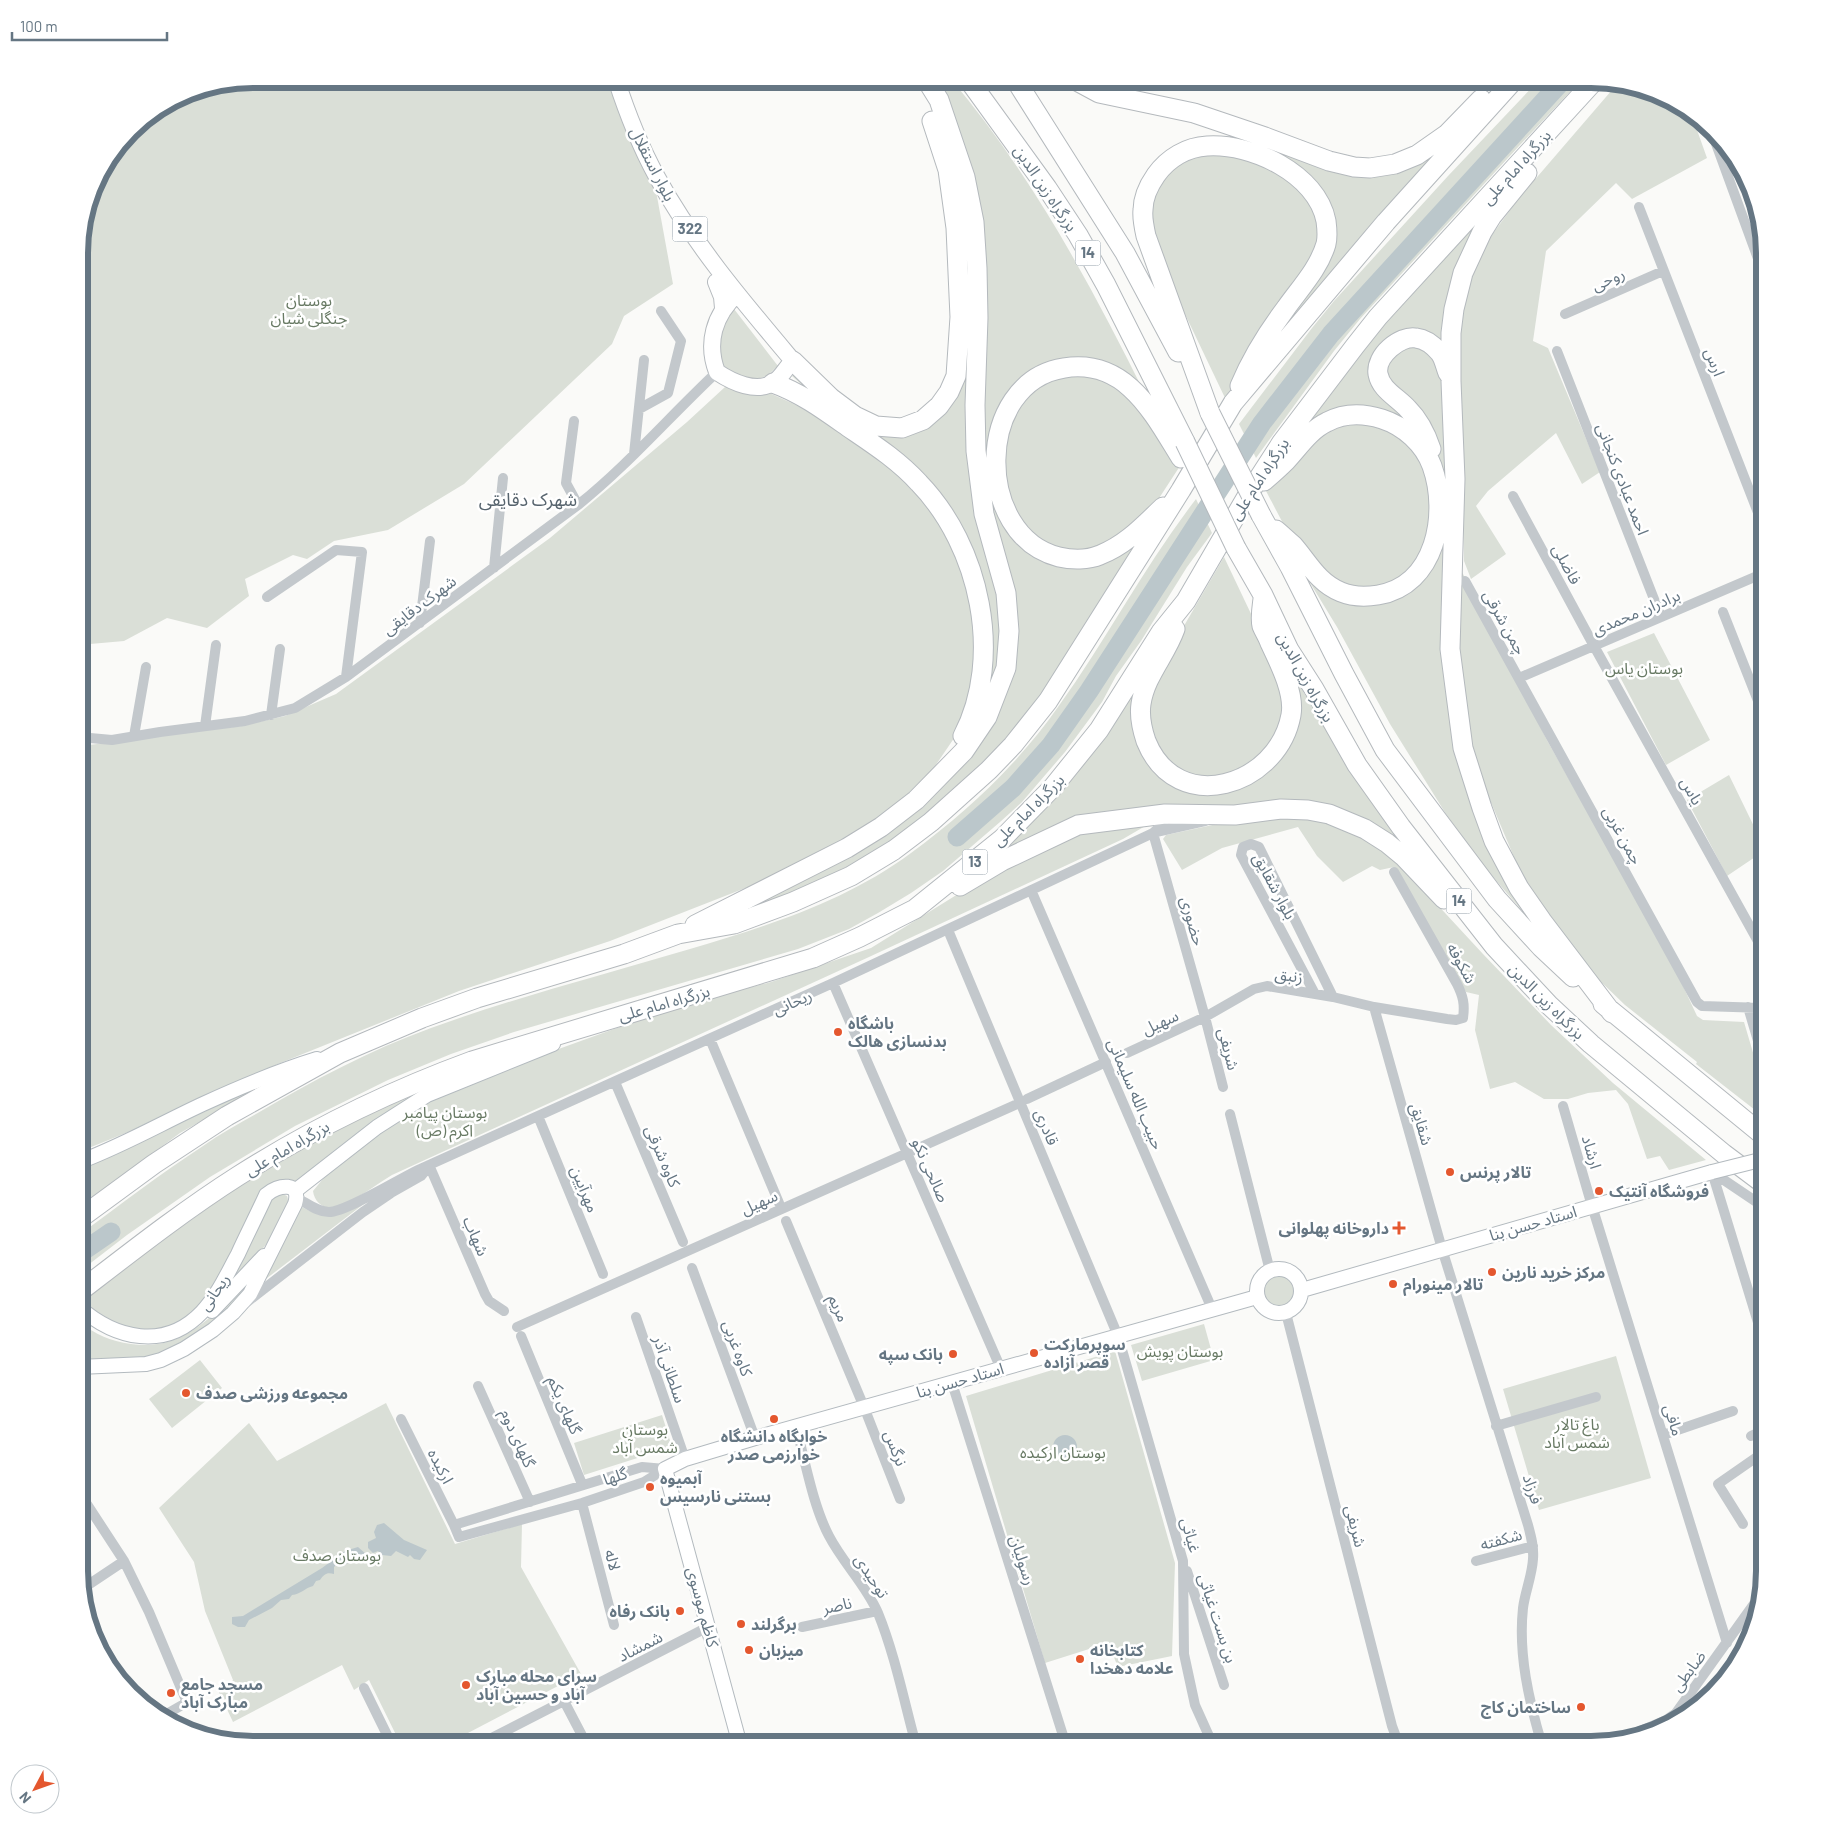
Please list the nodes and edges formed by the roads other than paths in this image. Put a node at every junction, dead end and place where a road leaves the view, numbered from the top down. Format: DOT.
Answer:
graph roads {
  1 [pos="609,88"];
  2 [pos="619,88"];
  3 [pos="923,88"];
  4 [pos="932,88"];
  5 [pos="975,88"];
  6 [pos="1021,88"];
  7 [pos="1090,88"];
  8 [pos="1496,88"];
  9 [pos="1506,88"];
  10 [pos="1588,88"];
  11 [pos="1590,88"];
  12 [pos="1717,147"];
  13 [pos="1639,207"];
  14 [pos="1756,253"];
  15 [pos="1663,271"];
  16 [pos="730,300"];
  17 [pos="662,311"];
  18 [pos="1565,314"];
  19 [pos="1557,351"];
  20 [pos="644,360"];
  21 [pos="789,365"];
  22 [pos="717,372"];
  23 [pos="1451,381"];
  24 [pos="773,383"];
  25 [pos="811,401"];
  26 [pos="1233,403"];
  27 [pos="639,409"];
  28 [pos="1210,412"];
  29 [pos="574,421"];
  30 [pos="1183,450"];
  31 [pos="634,454"];
  32 [pos="1434,474"];
  33 [pos="503,478"];
  34 [pos="1180,490"];
  35 [pos="1513,496"];
  36 [pos="1246,498"];
  37 [pos="578,506"];
  38 [pos="1756,508"];
  39 [pos="1261,515"];
  40 [pos="430,541"];
  41 [pos="494,568"];
  42 [pos="1756,576"];
  43 [pos="1464,581"];
  44 [pos="1263,595"];
  45 [pos="267,597"];
  46 [pos="1186,601"];
  47 [pos="1723,612"];
  48 [pos="1661,617"];
  49 [pos="420,623"];
  50 [pos="216,645"];
  51 [pos="1594,646"];
  52 [pos="280,649"];
  53 [pos="146,667"];
  54 [pos="346,677"];
  55 [pos="1519,678"];
  56 [pos="1756,696"];
  57 [pos="271,714"];
  58 [pos="205,726"];
  59 [pos="134,736"];
  60 [pos="88,738"];
  61 [pos="942,774"];
  62 [pos="1165,814"];
  63 [pos="1234,815"];
  64 [pos="1152,833"];
  65 [pos="1394,872"];
  66 [pos="1031,890"];
  67 [pos="915,909"];
  68 [pos="948,930"];
  69 [pos="678,934"];
  70 [pos="1756,938"];
  71 [pos="1494,946"];
  72 [pos="833,983"];
  73 [pos="1315,994"];
  74 [pos="1333,998"];
  75 [pos="1374,1007"];
  76 [pos="1748,1007"];
  77 [pos="1756,1008"];
  78 [pos="1612,1013"];
  79 [pos="1205,1017"];
  80 [pos="608,1020"];
  81 [pos="1756,1034"];
  82 [pos="710,1039"];
  83 [pos="340,1053"];
  84 [pos="1127,1053"];
  85 [pos="1106,1062"];
  86 [pos="615,1082"];
  87 [pos="1223,1087"];
  88 [pos="1027,1099"];
  89 [pos="1014,1105"];
  90 [pos="1563,1106"];
  91 [pos="1230,1114"];
  92 [pos="538,1116"];
  93 [pos="1756,1130"];
  94 [pos="907,1153"];
  95 [pos="88,1159"];
  96 [pos="1756,1161"];
  97 [pos="429,1165"];
  98 [pos="1712,1172"];
  99 [pos="1756,1178"];
  100 [pos="296,1195"];
  101 [pos="779,1202"];
  102 [pos="1756,1202"];
  103 [pos="1592,1206"];
  104 [pos="88,1212"];
  105 [pos="786,1220"];
  106 [pos="275,1242"];
  107 [pos="683,1242"];
  108 [pos="1442,1249"];
  109 [pos="692,1268"];
  110 [pos="1270,1271"];
  111 [pos="604,1274"];
  112 [pos="88,1285"];
  113 [pos="1302,1290"];
  114 [pos="1258,1296"];
  115 [pos="1212,1309"];
  116 [pos="504,1311"];
  117 [pos="1286,1313"];
  118 [pos="232,1314"];
  119 [pos="1756,1316"];
  120 [pos="88,1317"];
  121 [pos="636,1317"];
  122 [pos="88,1320"];
  123 [pos="519,1332"];
  124 [pos="1118,1336"];
  125 [pos="88,1367"];
  126 [pos="1001,1369"];
  127 [pos="952,1383"];
  128 [pos="478,1386"];
  129 [pos="1596,1397"];
  130 [pos="864,1407"];
  131 [pos="1733,1411"];
  132 [pos="401,1419"];
  133 [pos="1496,1426"];
  134 [pos="796,1427"];
  135 [pos="1663,1434"];
  136 [pos="1756,1434"];
  137 [pos="1751,1436"];
  138 [pos="755,1438"];
  139 [pos="1756,1458"];
  140 [pos="685,1459"];
  141 [pos="666,1469"];
  142 [pos="582,1484"];
  143 [pos="900,1499"];
  144 [pos="530,1502"];
  145 [pos="582,1502"];
  146 [pos="88,1506"];
  147 [pos="1743,1524"];
  148 [pos="454,1526"];
  149 [pos="1533,1546"];
  150 [pos="124,1561"];
  151 [pos="1183,1561"];
  152 [pos="1476,1561"];
  153 [pos="89,1585"];
  154 [pos="1751,1608"];
  155 [pos="877,1611"];
  156 [pos="614,1625"];
  157 [pos="708,1627"];
  158 [pos="802,1627"];
  159 [pos="1726,1643"];
  160 [pos="1224,1685"];
  161 [pos="364,1688"];
  162 [pos="564,1701"];
  163 [pos="1692,1701"];
  164 [pos="168,1713"];
  165 [pos="388,1736"];
  166 [pos="496,1736"];
  167 [pos="582,1736"];
  168 [pos="738,1736"];
  169 [pos="914,1736"];
  170 [pos="1063,1736"];
  171 [pos="1209,1736"];
  172 [pos="1396,1736"];
  173 [pos="1539,1736"];
  1 -- 16 [label="main road, بلوار استقلال / 322"];
  2 -- 16 [label="main road, بلوار استقلال / 322"];
  3 -- 21 [label="highway"];
  4 -- 61 [label="highway"];
  5 -- 30 [label="highway, بزرگراه زین الدین / 14"];
  6 -- 28 [label="highway, بزرگراه زین الدین / 14"];
  7 -- 8 [label="highway"];
  9 -- 26 [label="highway"];
  10 -- 36 [label="highway, بزرگراه امام علی / 13"];
  11 -- 23 [label="highway"];
  12 -- 14 [label="street"];
  13 -- 15 [label="street, ارس"];
  15 -- 18 [label="street, روحی"];
  15 -- 38 [label="street, ارس"];
  16 -- 21 [label="main road, بلوار استقلال / 322"];
  16 -- 22 [label="main road"];
  17 -- 27 [label="street"];
  19 -- 48 [label="street, احمد عبادی کنجانی"];
  20 -- 27 [label="street"];
  21 -- 24 [label="main road"];
  21 -- 25 [label="highway"];
  22 -- 24 [label="main road"];
  22 -- 31 [label="street, شهرک دقایقی"];
  23 -- 32 [label="highway"];
  23 -- 78 [label="highway"];
  24 -- 25 [label="highway"];
  25 -- 61 [label="highway"];
  26 -- 28 [label="highway"];
  26 -- 34 [label="highway"];
  27 -- 31 [label="street"];
  28 -- 39 [label="highway, بزرگراه زین الدین / 14, bridge"];
  29 -- 37 [label="street"];
  30 -- 34 [label="highway"];
  30 -- 44 [label="highway, بزرگراه زین الدین / 14, bridge"];
  31 -- 37 [label="street, شهرک دقایقی"];
  32 -- 36 [label="highway"];
  32 -- 39 [label="highway"];
  33 -- 41 [label="street"];
  34 -- 69 [label="highway"];
  35 -- 51 [label="street, فاضلی"];
  36 -- 46 [label="highway, بزرگراه امام علی / 13"];
  37 -- 41 [label="street, شهرک دقایقی"];
  39 -- 78 [label="highway, بزرگراه زین الدین / 14"];
  40 -- 49 [label="street"];
  41 -- 49 [label="street, شهرک دقایقی"];
  42 -- 48 [label="street, برادران محمدی"];
  43 -- 55 [label="street, چمن شرقی"];
  44 -- 46 [label="highway"];
  44 -- 71 [label="highway, بزرگراه زین الدین / 14"];
  45 -- 54 [label="street"];
  46 -- 67 [label="highway, بزرگراه امام علی / 13"];
  47 -- 56 [label="street"];
  48 -- 51 [label="street, برادران محمدی"];
  49 -- 54 [label="street, شهرک دقایقی"];
  50 -- 58 [label="street"];
  51 -- 55 [label="street, برادران محمدی"];
  51 -- 70 [label="street, یاس"];
  52 -- 57 [label="street"];
  53 -- 59 [label="street"];
  54 -- 57 [label="street, شهرک دقایقی"];
  55 -- 76 [label="street, چمن غربی"];
  57 -- 58 [label="street, شهرک دقایقی"];
  58 -- 59 [label="street, شهرک دقایقی"];
  59 -- 60 [label="street, شهرک دقایقی"];
  61 -- 69 [label="highway"];
  62 -- 63 [label="highway"];
  62 -- 64 [label="street"];
  62 -- 67 [label="highway"];
  63 -- 64 [label="street, ریحانی"];
  63 -- 71 [label="highway"];
  64 -- 66 [label="street, ریحانی"];
  64 -- 79 [label="street, حضوری"];
  65 -- 75 [label="street, شکوفه"];
  66 -- 68 [label="street, ریحانی"];
  66 -- 85 [label="street, حبیب الله سلیمانی"];
  67 -- 80 [label="highway, بزرگراه امام علی / 13"];
  68 -- 72 [label="street, ریحانی"];
  68 -- 124 [label="street, قادری"];
  69 -- 83 [label="highway"];
  71 -- 99 [label="highway, بزرگراه زین الدین / 14"];
  72 -- 82 [label="street, ریحانی"];
  72 -- 94 [label="street, صالحی نکو"];
  73 -- 74 [label="street, زنبق"];
  73 -- 74 [label="street, بلوار شقایق"];
  73 -- 79 [label="street, زنبق"];
  74 -- 75 [label="street, زنبق"];
  75 -- 108 [label="street, شقایق"];
  76 -- 77 [label="street"];
  76 -- 81 [label="street"];
  78 -- 93 [label="highway, بزرگراه زین الدین / 14"];
  79 -- 84 [label="street, سهیل"];
  79 -- 87 [label="street, شریفی"];
  80 -- 100 [label="main road"];
  80 -- 112 [label="highway, بزرگراه امام علی / 13"];
  82 -- 86 [label="street, ریحانی"];
  82 -- 101 [label="street"];
  83 -- 95 [label="main road"];
  83 -- 104 [label="highway"];
  85 -- 88 [label="street"];
  85 -- 115 [label="street, حبیب الله سلیمانی"];
  86 -- 92 [label="street, ریحانی"];
  86 -- 107 [label="street, کاوه شرقی"];
  89 -- 94 [label="street, سهیل"];
  90 -- 103 [label="street, ارشاد"];
  91 -- 110 [label="street"];
  92 -- 97 [label="street, ریحانی"];
  92 -- 111 [label="street, مهرآیین"];
  94 -- 123 [label="street, سهیل"];
  94 -- 126 [label="street, صالحی نکو"];
  96 -- 98 [label="main road, استاد حسن بنا, bridge"];
  97 -- 100 [label="street, ریحانی"];
  97 -- 116 [label="street, شهاب"];
  97 -- 118 [label="street, ریحانی"];
  98 -- 102 [label="street"];
  98 -- 103 [label="main road, استاد حسن بنا"];
  98 -- 119 [label="street"];
  100 -- 106 [label="main road, ریحانی"];
  100 -- 120 [label="main road, ریحانی"];
  103 -- 108 [label="main road, استاد حسن بنا"];
  103 -- 135 [label="street, مافی"];
  105 -- 130 [label="street, مریم"];
  106 -- 118 [label="main road, ریحانی"];
  106 -- 122 [label="main road"];
  108 -- 113 [label="main road, استاد حسن بنا"];
  108 -- 133 [label="street, فرزاد"];
  109 -- 138 [label="street, کاوه غربی"];
  110 -- 113 [label="main road"];
  110 -- 114 [label="main road"];
  113 -- 117 [label="main road"];
  114 -- 115 [label="main road, استاد حسن بنا"];
  114 -- 117 [label="main road"];
  115 -- 124 [label="main road, استاد حسن بنا"];
  117 -- 172 [label="street, شریفی"];
  118 -- 125 [label="main road, ریحانی"];
  121 -- 140 [label="street, سلطانی آذر"];
  123 -- 142 [label="street, گلهای یکم"];
  124 -- 126 [label="main road, استاد حسن بنا"];
  124 -- 151 [label="street, غیاثی"];
  126 -- 127 [label="main road, استاد حسن بنا"];
  127 -- 130 [label="main road, استاد حسن بنا"];
  127 -- 170 [label="street, رسولیان"];
  128 -- 144 [label="street, گلهای دوم"];
  129 -- 133 [label="street"];
  130 -- 134 [label="main road, استاد حسن بنا"];
  130 -- 143 [label="street, نرگس"];
  131 -- 135 [label="street"];
  132 -- 148 [label="street, ارکیده"];
  133 -- 149 [label="street, فرزاد"];
  134 -- 138 [label="main road, استاد حسن بنا"];
  134 -- 155 [label="street, توحیدی"];
  135 -- 159 [label="street, مافی"];
  136 -- 137 [label="street"];
  138 -- 140 [label="main road, استاد حسن بنا"];
  139 -- 147 [label="street"];
  140 -- 141 [label="main road, استاد حسن بنا"];
  141 -- 142 [label="street, گلها"];
  141 -- 145 [label="street, گلها"];
  141 -- 157 [label="main road, کاظم موسوی"];
  142 -- 144 [label="street, گلها"];
  144 -- 148 [label="street, گلها"];
  145 -- 148 [label="street, گلها"];
  145 -- 156 [label="street, لاله"];
  146 -- 150 [label="street"];
  149 -- 152 [label="street, شکفته"];
  149 -- 173 [label="street, فرزاد"];
  150 -- 153 [label="street"];
  150 -- 164 [label="street"];
  151 -- 160 [label="street, بن بست غیاثی"];
  151 -- 171 [label="street, غیاثی"];
  154 -- 159 [label="street, ضابطی"];
  155 -- 158 [label="street, ناصر"];
  155 -- 169 [label="street, توحیدی"];
  157 -- 162 [label="street, شمشاد"];
  157 -- 168 [label="main road, کاظم موسوی"];
  159 -- 163 [label="street, ضابطی"];
  161 -- 165 [label="street"];
  162 -- 166 [label="street, شمشاد"];
  162 -- 167 [label="street"];
}
